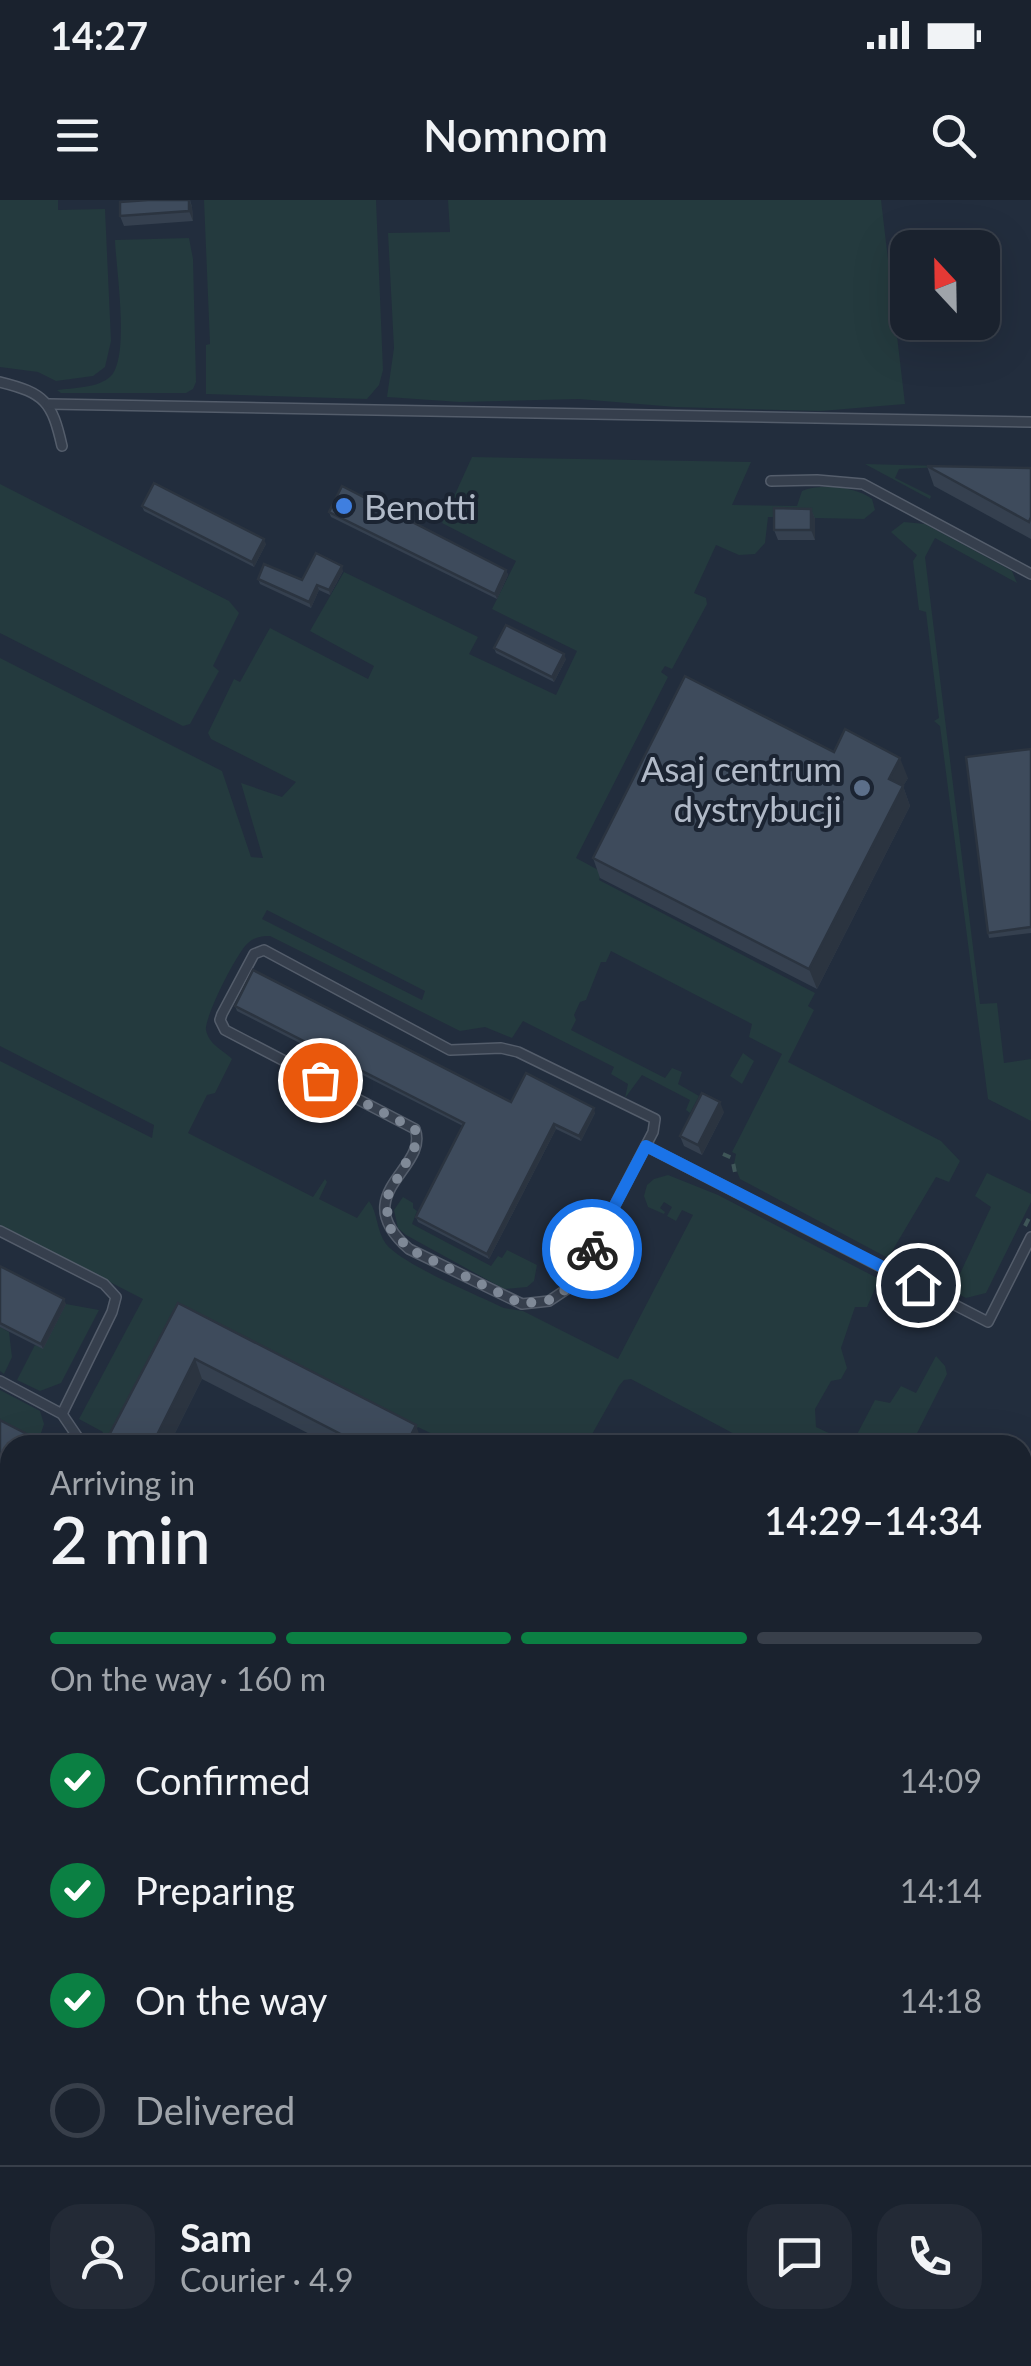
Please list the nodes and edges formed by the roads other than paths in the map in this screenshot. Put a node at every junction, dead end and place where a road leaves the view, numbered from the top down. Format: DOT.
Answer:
graph roads {
  1 [pos="0,382"];
  2 [pos="50,404"];
  3 [pos="1031,422"];
  4 [pos="62,446"];
  5 [pos="771,482"];
  6 [pos="1031,574"];
  7 [pos="646,1146"];
  8 [pos="0,1231"];
  9 [pos="1027,1233"];
  10 [pos="0,1382"];
  11 [pos="62,1414"];
  12 [pos="76,1435"];
  1 -- 2 [label="lane"];
  2 -- 3 [label="lane"];
  2 -- 4 [label="lane"];
  5 -- 6 [label="lane"];
  7 -- 7 [label="lane"];
  7 -- 9 [label="lane"];
  8 -- 11 [label="lane"];
  10 -- 11 [label="lane"];
  11 -- 12 [label="lane"];
}
